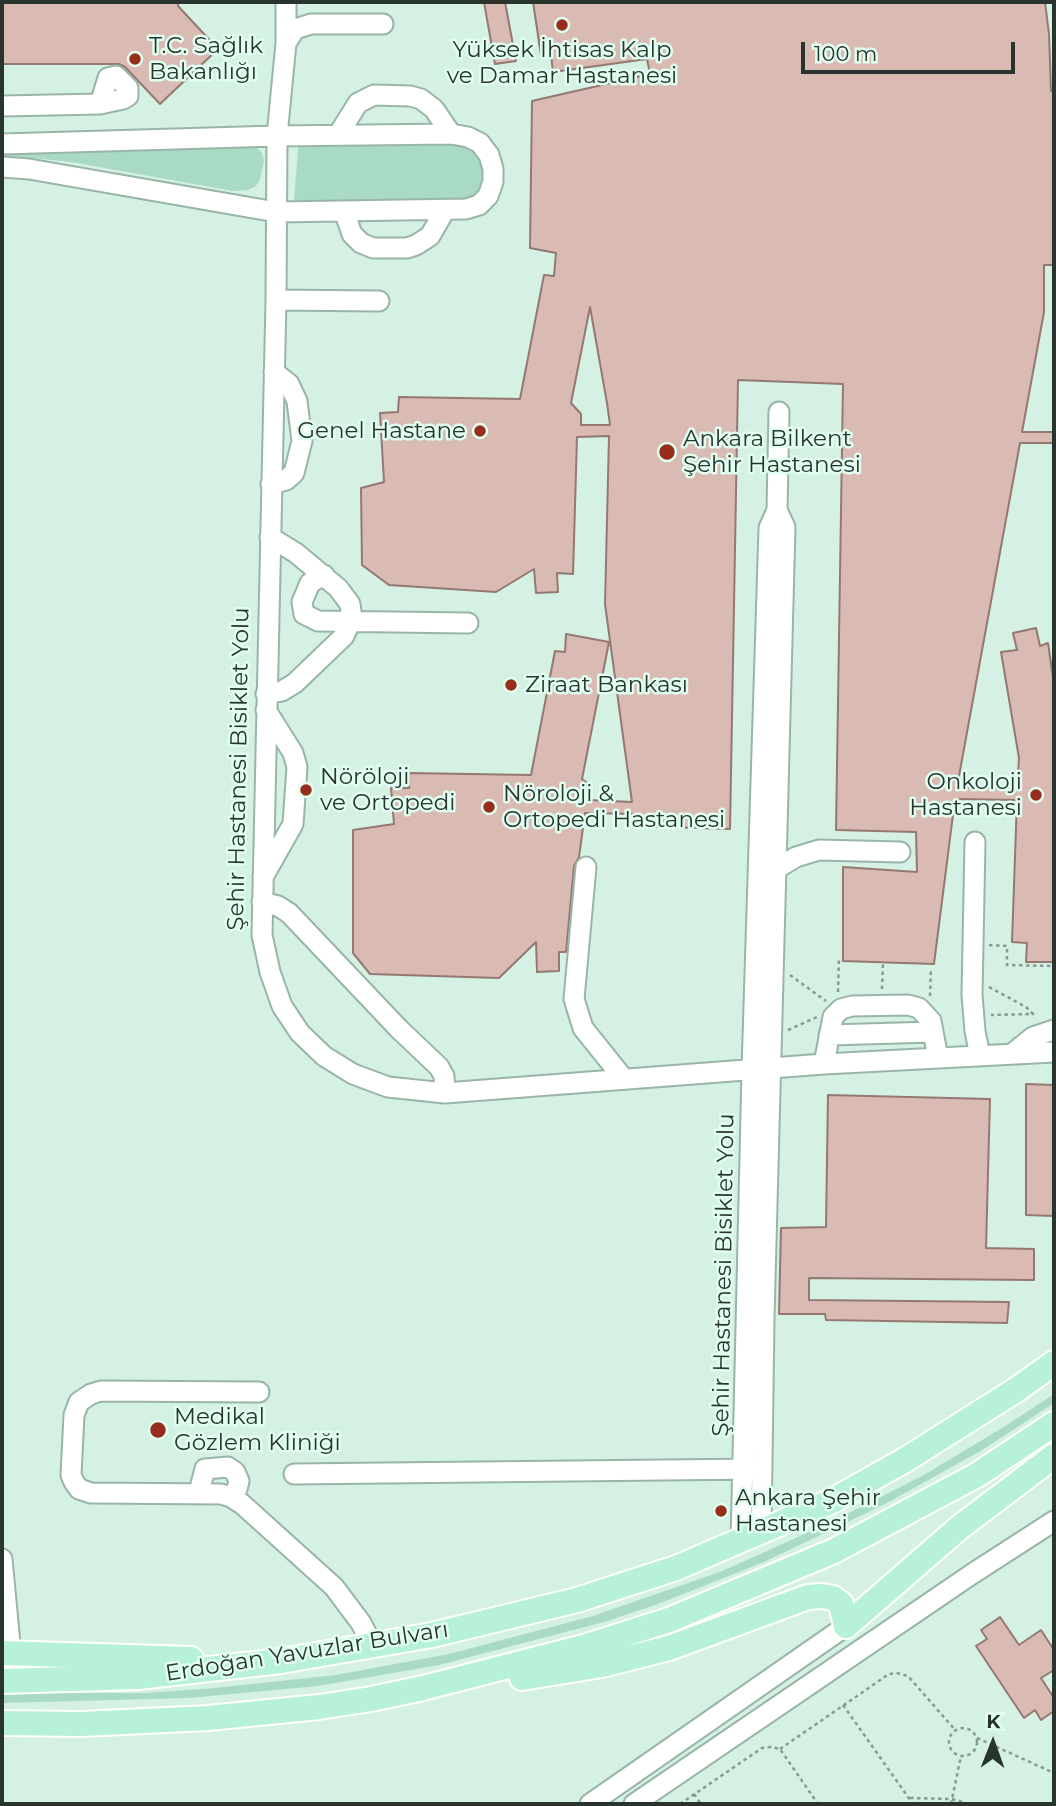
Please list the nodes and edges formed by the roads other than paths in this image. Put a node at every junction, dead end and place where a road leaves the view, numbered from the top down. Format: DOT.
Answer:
graph roads {
  1 [pos="286,2"];
  2 [pos="383,24"];
  3 [pos="286,43"];
  4 [pos="100,104"];
  5 [pos="2,106"];
  6 [pos="451,134"];
  7 [pos="338,135"];
  8 [pos="277,136"];
  9 [pos="2,144"];
  10 [pos="2,167"];
  11 [pos="445,210"];
  12 [pos="344,211"];
  13 [pos="276,212"];
  14 [pos="276,299"];
  15 [pos="379,301"];
  16 [pos="274,372"];
  17 [pos="779,412"];
  18 [pos="271,484"];
  19 [pos="777,510"];
  20 [pos="270,537"];
  21 [pos="324,575"];
  22 [pos="352,622"];
  23 [pos="468,623"];
  24 [pos="266,702"];
  25 [pos="975,842"];
  26 [pos="900,852"];
  27 [pos="586,867"];
  28 [pos="776,869"];
  29 [pos="263,877"];
  30 [pos="262,902"];
  31 [pos="1054,1030"];
  32 [pos="933,1032"];
  33 [pos="829,1035"];
  34 [pos="1054,1052"];
  35 [pos="1013,1054"];
  36 [pos="980,1056"];
  37 [pos="937,1058"];
  38 [pos="824,1064"];
  39 [pos="761,1070"];
  40 [pos="623,1078"];
  41 [pos="445,1093"];
  42 [pos="1054,1363"];
  43 [pos="259,1392"];
  44 [pos="1054,1424"];
  45 [pos="1054,1456"];
  46 [pos="752,1469"];
  47 [pos="295,1474"];
  48 [pos="204,1494"];
  49 [pos="230,1497"];
  50 [pos="1054,1521"];
  51 [pos="751,1537"];
  52 [pos="2,1559"];
  53 [pos="846,1626"];
  54 [pos="373,1646"];
  55 [pos="6,1653"];
  56 [pos="244,1665"];
  57 [pos="2,1681"];
  58 [pos="371,1699"];
  59 [pos="2,1723"];
  60 [pos="81,1724"];
  61 [pos="2,1733"];
  62 [pos="590,1804"];
  63 [pos="635,1804"];
  1 -- 3 [label="street"];
  2 -- 3 [label="street"];
  3 -- 8 [label="street"];
  4 -- 5 [label="street"];
  6 -- 7 [label="street"];
  6 -- 7 [label="street"];
  6 -- 11 [label="street"];
  7 -- 8 [label="street"];
  8 -- 9 [label="street"];
  8 -- 13 [label="street"];
  10 -- 13 [label="street"];
  11 -- 12 [label="street"];
  11 -- 12 [label="street"];
  12 -- 13 [label="street"];
  13 -- 14 [label="street"];
  14 -- 15 [label="street"];
  14 -- 16 [label="street"];
  16 -- 18 [label="street"];
  16 -- 18 [label="street"];
  17 -- 19 [label="street"];
  18 -- 20 [label="street"];
  19 -- 28 [label="street"];
  19 -- 39 [label="street"];
  20 -- 21 [label="street"];
  20 -- 24 [label="street"];
  21 -- 22 [label="street"];
  21 -- 22 [label="street"];
  22 -- 23 [label="street"];
  22 -- 24 [label="street"];
  24 -- 29 [label="street"];
  24 -- 29 [label="street"];
  25 -- 36 [label="street"];
  26 -- 28 [label="street"];
  27 -- 40 [label="street"];
  28 -- 39 [label="street"];
  29 -- 30 [label="street"];
  30 -- 41 [label="street"];
  30 -- 41 [label="street"];
  31 -- 35 [label="street"];
  32 -- 33 [label="street"];
  32 -- 33 [label="street"];
  32 -- 37 [label="street"];
  33 -- 38 [label="street"];
  34 -- 35 [label="street"];
  35 -- 36 [label="street"];
  36 -- 37 [label="street"];
  37 -- 38 [label="street"];
  38 -- 39 [label="street"];
  39 -- 40 [label="street"];
  39 -- 46 [label="street"];
  40 -- 41 [label="street"];
  42 -- 51 [label="main road, Erdoğan Yavuzlar Bulvarı"];
  43 -- 48 [label="street"];
  44 -- 58 [label="main road, Erdoğan Yavuzlar Bulvarı"];
  45 -- 53 [label="main road"];
  46 -- 47 [label="street"];
  46 -- 51 [label="street"];
  48 -- 49 [label="street"];
  48 -- 49 [label="street"];
  49 -- 54 [label="street"];
  50 -- 63 [label="street"];
  51 -- 54 [label="main road, Erdoğan Yavuzlar Bulvarı"];
  52 -- 55 [label="street"];
  53 -- 58 [label="main road"];
  53 -- 62 [label="street"];
  54 -- 56 [label="main road, Erdoğan Yavuzlar Bulvarı"];
  55 -- 56 [label="main road"];
  56 -- 57 [label="main road, Erdoğan Yavuzlar Bulvarı"];
  58 -- 60 [label="main road, Erdoğan Yavuzlar Bulvarı"];
  59 -- 60 [label="main road, Erdoğan Yavuzlar Bulvarı"];
  60 -- 61 [label="main road"];
}
